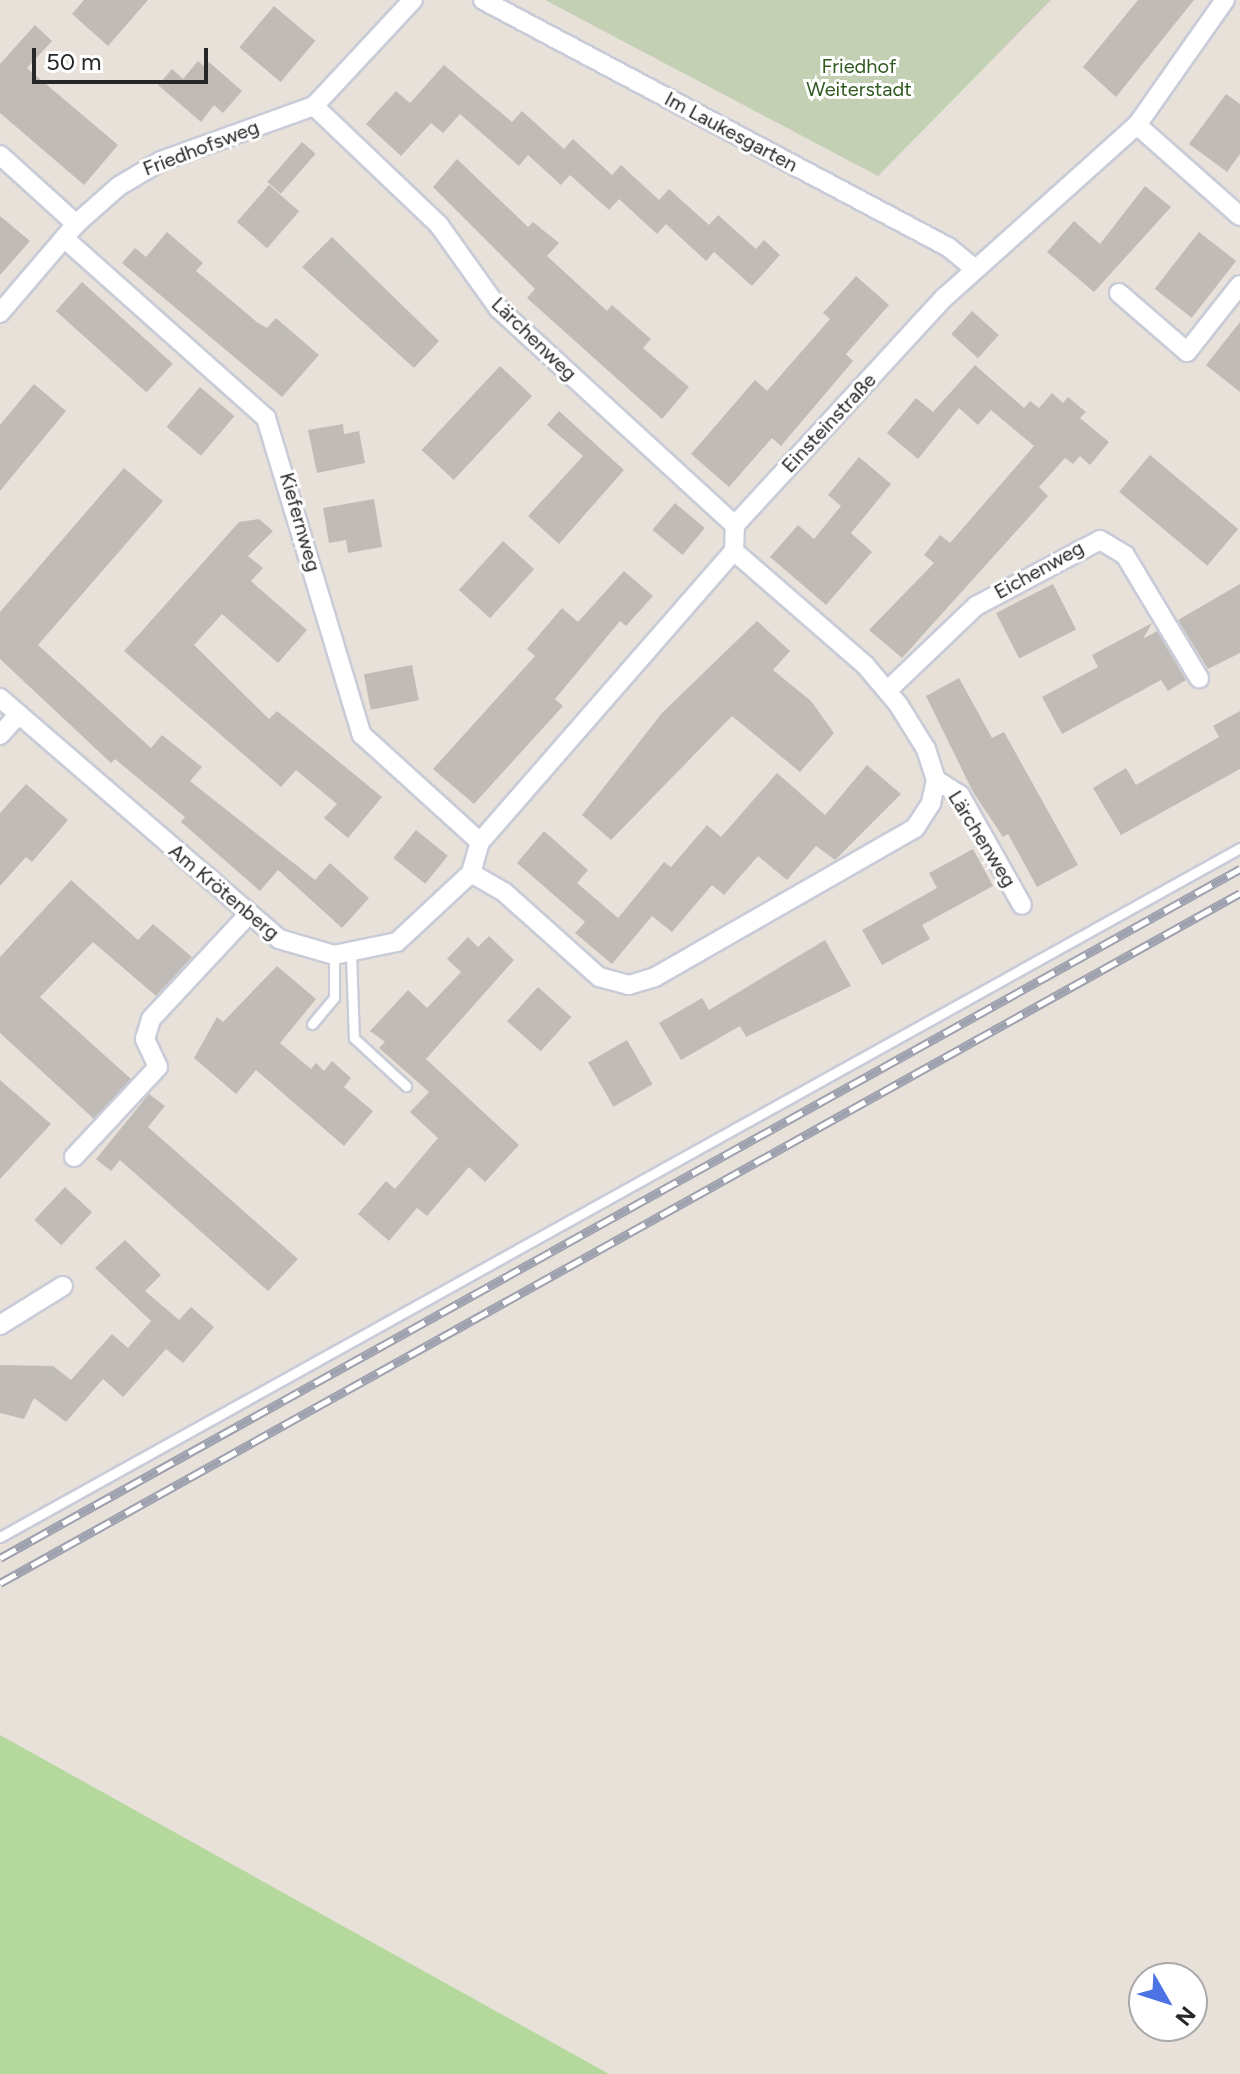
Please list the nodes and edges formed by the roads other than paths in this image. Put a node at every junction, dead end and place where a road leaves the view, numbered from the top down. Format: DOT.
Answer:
graph roads {
  1 [pos="413,0"];
  2 [pos="483,0"];
  3 [pos="1225,0"];
  4 [pos="314,106"];
  5 [pos="1137,125"];
  6 [pos="0,155"];
  7 [pos="1240,216"];
  8 [pos="76,224"];
  9 [pos="64,238"];
  10 [pos="975,269"];
  11 [pos="1240,285"];
  12 [pos="1119,293"];
  13 [pos="0,313"];
  14 [pos="735,525"];
  15 [pos="734,551"];
  16 [pos="1199,678"];
  17 [pos="888,690"];
  18 [pos="0,698"];
  19 [pos="19,714"];
  20 [pos="0,735"];
  21 [pos="936,780"];
  22 [pos="480,842"];
  23 [pos="1240,848"];
  24 [pos="471,873"];
  25 [pos="1022,905"];
  26 [pos="247,916"];
  27 [pos="342,954"];
  28 [pos="312,1024"];
  29 [pos="406,1086"];
  30 [pos="74,1157"];
  31 [pos="63,1286"];
  32 [pos="0,1325"];
  33 [pos="0,1537"];
  1 -- 4 [label="street, Friedhofsweg"];
  2 -- 10 [label="street, Im Laukesgarten"];
  3 -- 5 [label="street, Einsteinstraße"];
  4 -- 8 [label="street, Friedhofsweg"];
  4 -- 14 [label="street, Lärchenweg"];
  5 -- 7 [label="street"];
  5 -- 10 [label="street, Einsteinstraße"];
  6 -- 8 [label="street"];
  8 -- 9 [label="street, Friedhofsweg"];
  9 -- 13 [label="street, Friedhofsweg"];
  9 -- 22 [label="street, Kiefernweg"];
  10 -- 14 [label="street, Einsteinstraße"];
  11 -- 12 [label="street"];
  14 -- 15 [label="street"];
  15 -- 17 [label="street, Lärchenweg"];
  15 -- 22 [label="street"];
  16 -- 17 [label="street, Eichenweg"];
  17 -- 21 [label="street, Lärchenweg"];
  18 -- 19 [label="street, Am Krötenberg"];
  19 -- 20 [label="street"];
  19 -- 26 [label="street, Am Krötenberg"];
  21 -- 24 [label="street, Lärchenweg"];
  21 -- 25 [label="street, Lärchenweg"];
  22 -- 24 [label="street"];
  23 -- 33 [label="lane"];
  24 -- 27 [label="street, Am Krötenberg"];
  26 -- 27 [label="street, Am Krötenberg"];
  26 -- 30 [label="street"];
  27 -- 28 [label="lane"];
  27 -- 29 [label="lane"];
  31 -- 32 [label="street"];
}
